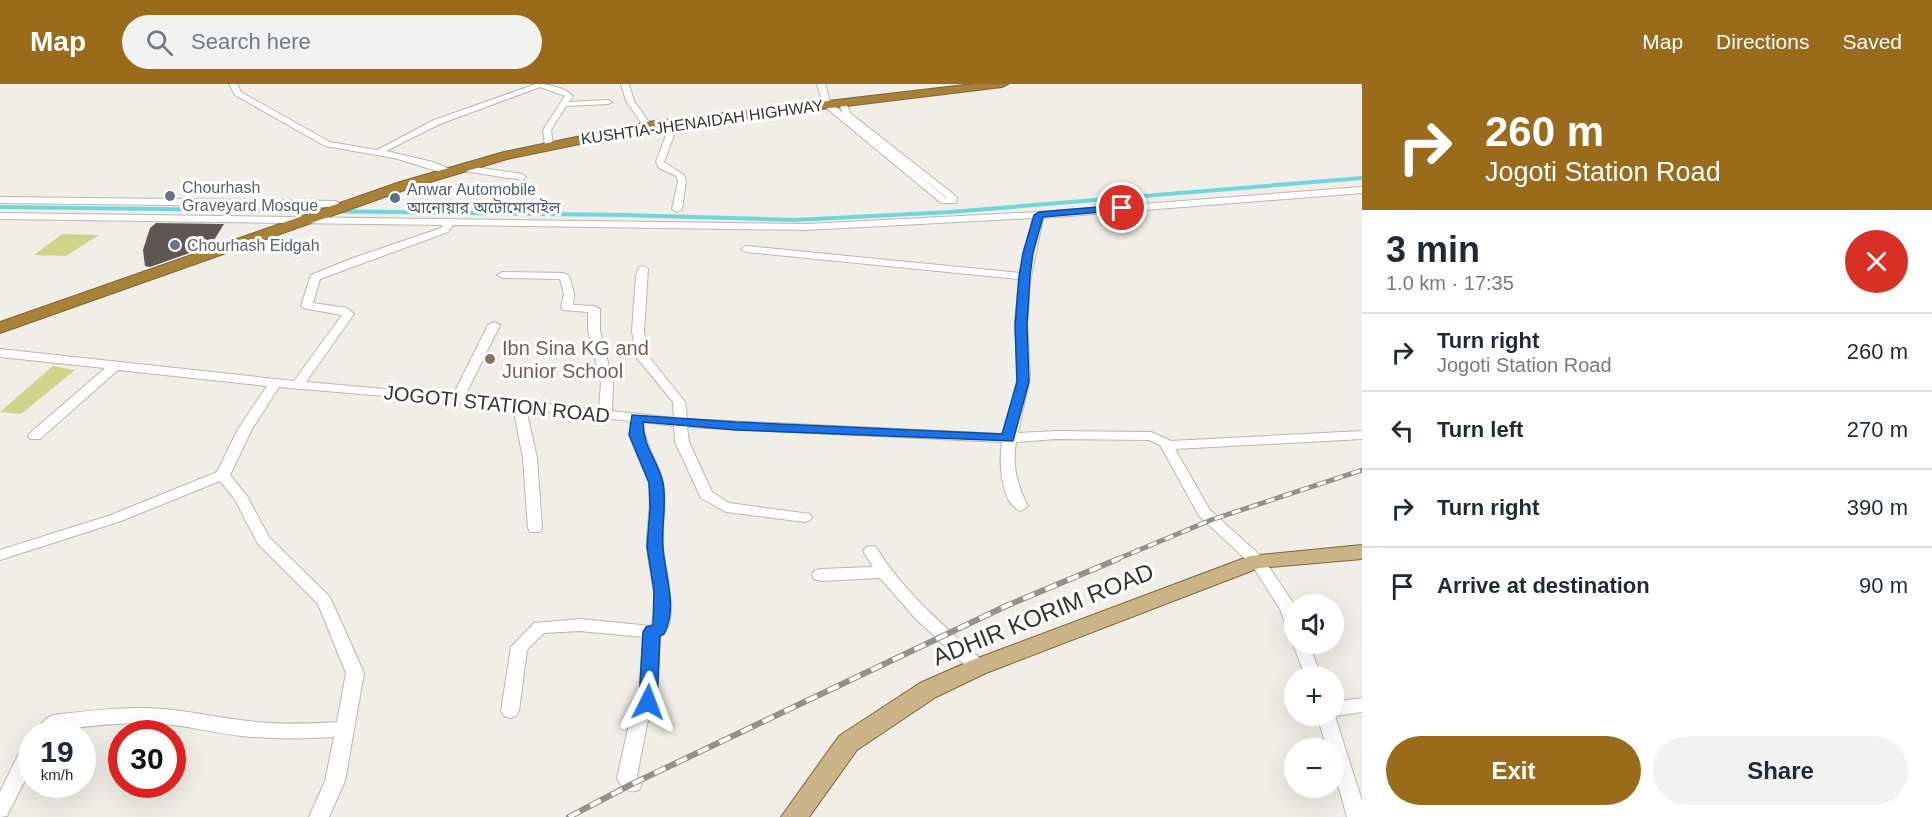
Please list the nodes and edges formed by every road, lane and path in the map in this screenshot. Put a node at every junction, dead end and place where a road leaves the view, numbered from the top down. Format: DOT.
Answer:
graph roads {
  1 [pos="233,84"];
  2 [pos="540,84"];
  3 [pos="624,84"];
  4 [pos="821,84"];
  5 [pos="976,84"];
  6 [pos="1002,84"];
  7 [pos="608,102"];
  8 [pos="833,102"];
  9 [pos="564,104"];
  10 [pos="675,122"];
  11 [pos="647,125"];
  12 [pos="549,143"];
  13 [pos="379,152"];
  14 [pos="462,168"];
  15 [pos="444,170"];
  16 [pos="522,177"];
  17 [pos="1362,193"];
  18 [pos="0,200"];
  19 [pos="340,205"];
  20 [pos="677,209"];
  21 [pos="1039,215"];
  22 [pos="0,216"];
  23 [pos="298,220"];
  24 [pos="449,223"];
  25 [pos="746,249"];
  26 [pos="168,265"];
  27 [pos="643,269"];
  28 [pos="502,275"];
  29 [pos="1024,276"];
  30 [pos="0,322"];
  31 [pos="494,325"];
  32 [pos="0,328"];
  33 [pos="0,353"];
  34 [pos="115,366"];
  35 [pos="275,383"];
  36 [pos="298,384"];
  37 [pos="457,399"];
  38 [pos="519,404"];
  39 [pos="605,414"];
  40 [pos="636,418"];
  41 [pos="682,423"];
  42 [pos="1362,435"];
  43 [pos="35,436"];
  44 [pos="1008,438"];
  45 [pos="1168,445"];
  46 [pos="223,476"];
  47 [pos="1021,506"];
  48 [pos="805,517"];
  49 [pos="535,528"];
  50 [pos="871,550"];
  51 [pos="1362,552"];
  52 [pos="0,555"];
  53 [pos="1257,561"];
  54 [pos="883,572"];
  55 [pos="820,575"];
  56 [pos="1284,602"];
  57 [pos="652,632"];
  58 [pos="978,667"];
  59 [pos="1362,705"];
  60 [pos="1344,708"];
  61 [pos="510,711"];
  62 [pos="80,720"];
  63 [pos="1329,726"];
  64 [pos="345,729"];
  65 [pos="18,774"];
  66 [pos="632,784"];
  67 [pos="1357,808"];
  68 [pos="0,810"];
  69 [pos="319,817"];
  70 [pos="794,817"];
  1 -- 13 [label="street"];
  2 -- 9 [label="street"];
  2 -- 13 [label="street"];
  3 -- 11 [label="street"];
  4 -- 8 [label="street"];
  5 -- 8 [label="highway, KUSHTIA-JHENAIDAH HIGHWAY"];
  6 -- 8 [label="highway, KUSHTIA-JHENAIDAH HIGHWAY"];
  7 -- 9 [label="street"];
  8 -- 8 [label="street"];
  8 -- 10 [label="highway, KUSHTIA-JHENAIDAH HIGHWAY"];
  8 -- 11 [label="highway, KUSHTIA-JHENAIDAH HIGHWAY"];
  9 -- 12 [label="street"];
  10 -- 11 [label="highway, KUSHTIA-JHENAIDAH HIGHWAY"];
  10 -- 20 [label="street"];
  11 -- 12 [label="highway, KUSHTIA-JHENAIDAH HIGHWAY"];
  12 -- 14 [label="highway, KUSHTIA-JHENAIDAH HIGHWAY"];
  12 -- 15 [label="highway, KUSHTIA-JHENAIDAH HIGHWAY"];
  13 -- 15 [label="street"];
  14 -- 15 [label="highway, KUSHTIA-JHENAIDAH HIGHWAY"];
  14 -- 16 [label="street"];
  15 -- 19 [label="highway, KUSHTIA-JHENAIDAH HIGHWAY"];
  17 -- 21 [label="street"];
  18 -- 19 [label="street"];
  19 -- 23 [label="highway, KUSHTIA-JHENAIDAH HIGHWAY"];
  21 -- 24 [label="street"];
  21 -- 29 [label="street"];
  22 -- 23 [label="street"];
  23 -- 24 [label="street"];
  23 -- 26 [label="highway, KUSHTIA-JHENAIDAH HIGHWAY"];
  24 -- 36 [label="street"];
  25 -- 29 [label="street"];
  26 -- 30 [label="highway, KUSHTIA-JHENAIDAH HIGHWAY"];
  26 -- 32 [label="highway, KUSHTIA-JHENAIDAH HIGHWAY"];
  27 -- 41 [label="street"];
  28 -- 39 [label="street"];
  29 -- 44 [label="street"];
  31 -- 37 [label="street"];
  33 -- 34 [label="street, JOGOTI STATION ROAD"];
  34 -- 35 [label="street, JOGOTI STATION ROAD"];
  34 -- 43 [label="street"];
  35 -- 36 [label="street, JOGOTI STATION ROAD"];
  35 -- 46 [label="street"];
  36 -- 37 [label="street, JOGOTI STATION ROAD"];
  37 -- 38 [label="street, JOGOTI STATION ROAD"];
  38 -- 39 [label="street, JOGOTI STATION ROAD"];
  38 -- 49 [label="street"];
  39 -- 40 [label="street, JOGOTI STATION ROAD"];
  40 -- 41 [label="street, JOGOTI STATION ROAD"];
  40 -- 57 [label="street"];
  41 -- 44 [label="street, JOGOTI STATION ROAD"];
  41 -- 48 [label="street"];
  42 -- 45 [label="street"];
  44 -- 45 [label="street, JOGOTI STATION ROAD"];
  44 -- 47 [label="street"];
  45 -- 53 [label="street"];
  46 -- 52 [label="street"];
  46 -- 64 [label="street"];
  50 -- 54 [label="street"];
  51 -- 53 [label="main road, ADHIR KORIM ROAD"];
  53 -- 56 [label="street"];
  53 -- 58 [label="main road, ADHIR KORIM ROAD"];
  54 -- 55 [label="street"];
  54 -- 58 [label="street"];
  57 -- 61 [label="street"];
  57 -- 66 [label="street"];
  58 -- 70 [label="main road, ADHIR KORIM ROAD"];
  59 -- 60 [label="street"];
  62 -- 64 [label="street"];
  63 -- 67 [label="street"];
  64 -- 69 [label="street"];
  65 -- 68 [label="street"];
}
